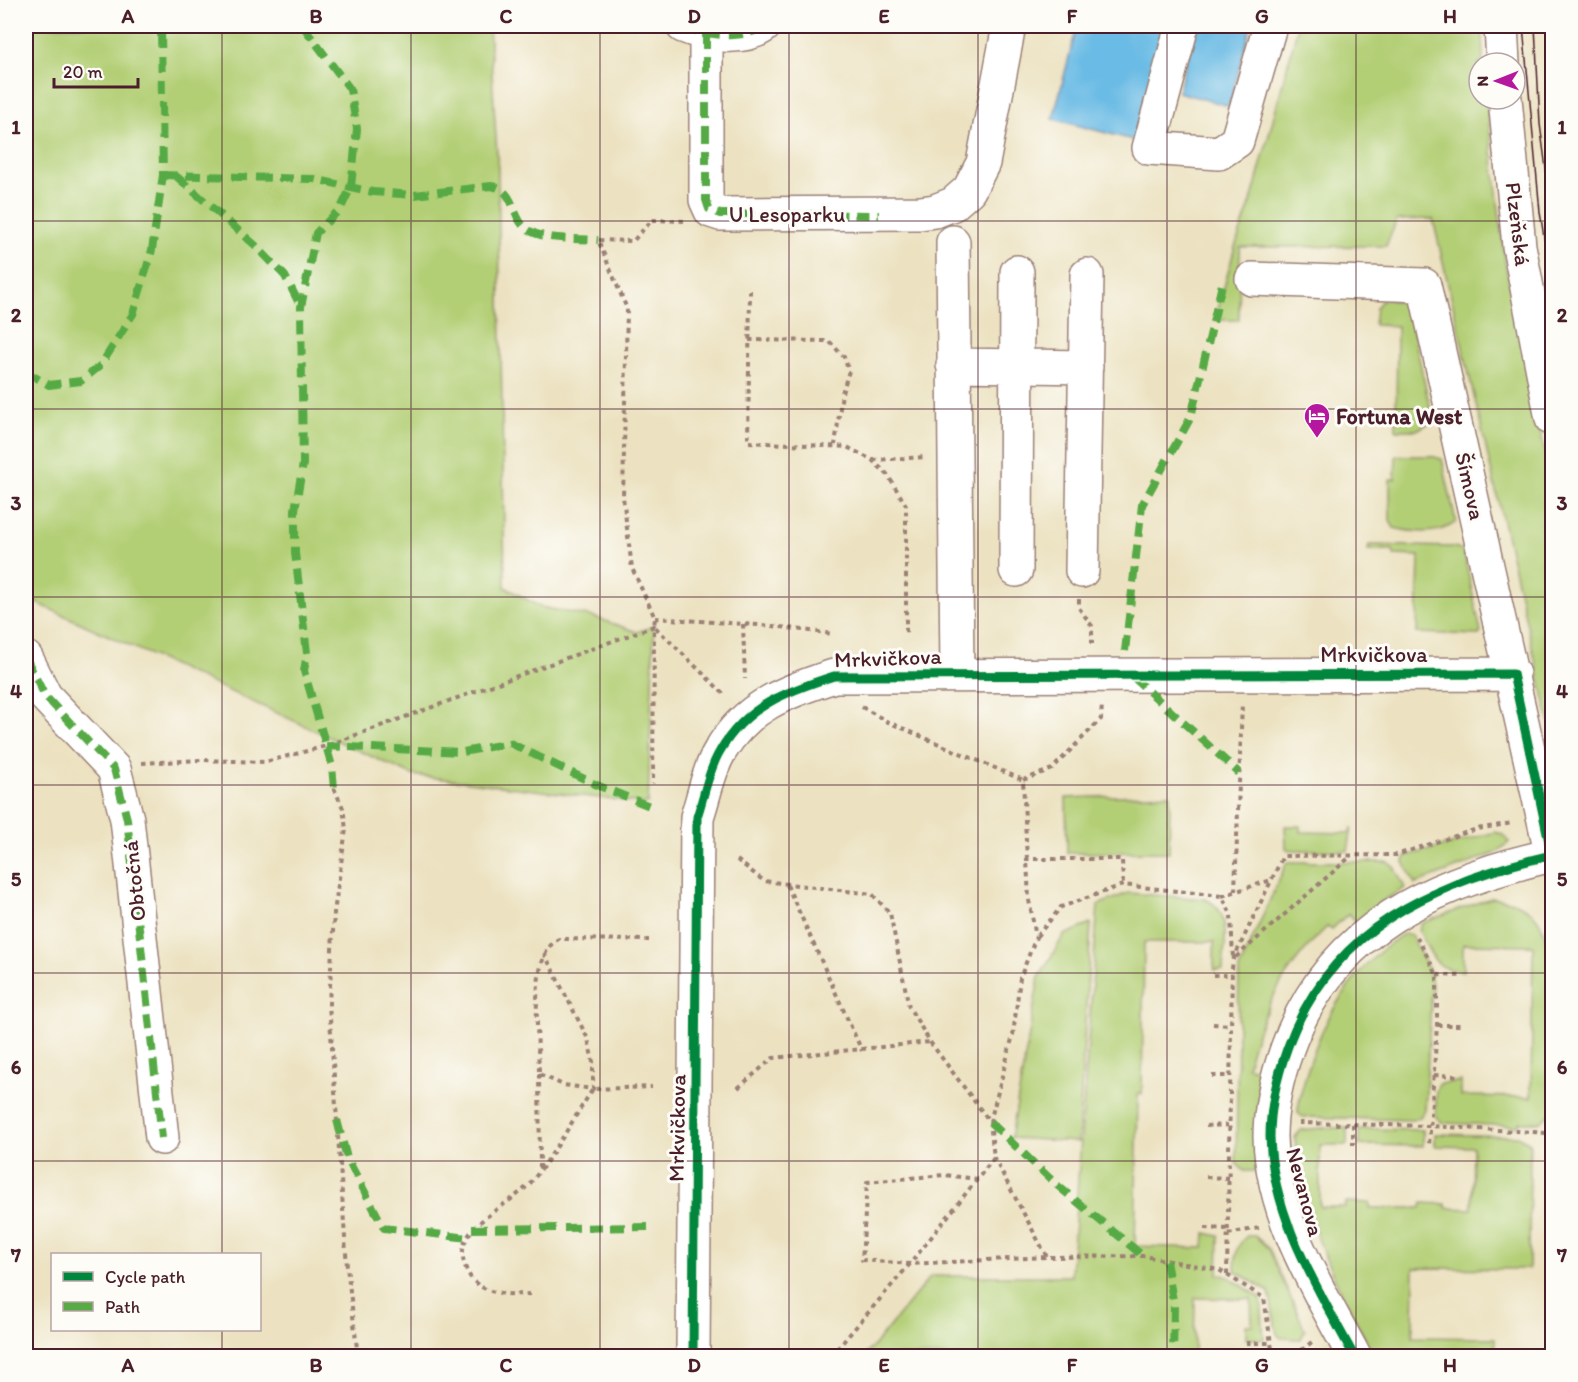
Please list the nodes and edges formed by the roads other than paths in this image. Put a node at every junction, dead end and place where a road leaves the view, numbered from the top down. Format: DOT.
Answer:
graph roads {
  1 [pos="764,26"];
  2 [pos="1009,26"];
  3 [pos="1182,26"];
  4 [pos="1270,26"];
  5 [pos="1501,26"];
  6 [pos="694,30"];
  7 [pos="1502,51"];
  8 [pos="1506,111"];
  9 [pos="953,242"];
  10 [pos="1017,272"];
  11 [pos="1087,274"];
  12 [pos="1252,279"];
  13 [pos="953,365"];
  14 [pos="1016,366"];
  15 [pos="1086,367"];
  16 [pos="1552,419"];
  17 [pos="1016,570"];
  18 [pos="1081,584"];
  19 [pos="26,658"];
  20 [pos="1513,674"];
  21 [pos="957,675"];
  22 [pos="1552,855"];
  23 [pos="162,1138"];
  24 [pos="693,1356"];
  25 [pos="1354,1356"];
  1 -- 6 [label="street, U Lesoparku"];
  2 -- 6 [label="street, U Lesoparku"];
  3 -- 4 [label="street"];
  5 -- 7 [label="street"];
  8 -- 16 [label="street, Plzeňská"];
  9 -- 13 [label="street"];
  10 -- 14 [label="street"];
  11 -- 15 [label="street"];
  12 -- 20 [label="street, Šímova"];
  13 -- 14 [label="street"];
  13 -- 21 [label="street"];
  14 -- 15 [label="street"];
  14 -- 17 [label="street"];
  15 -- 18 [label="street"];
  19 -- 23 [label="street, Obtočná"];
  20 -- 21 [label="street, Mrkvičkova"];
  20 -- 22 [label="street, Šímova"];
  21 -- 24 [label="street, Mrkvičkova"];
  22 -- 25 [label="street, Nevanova"];
}
